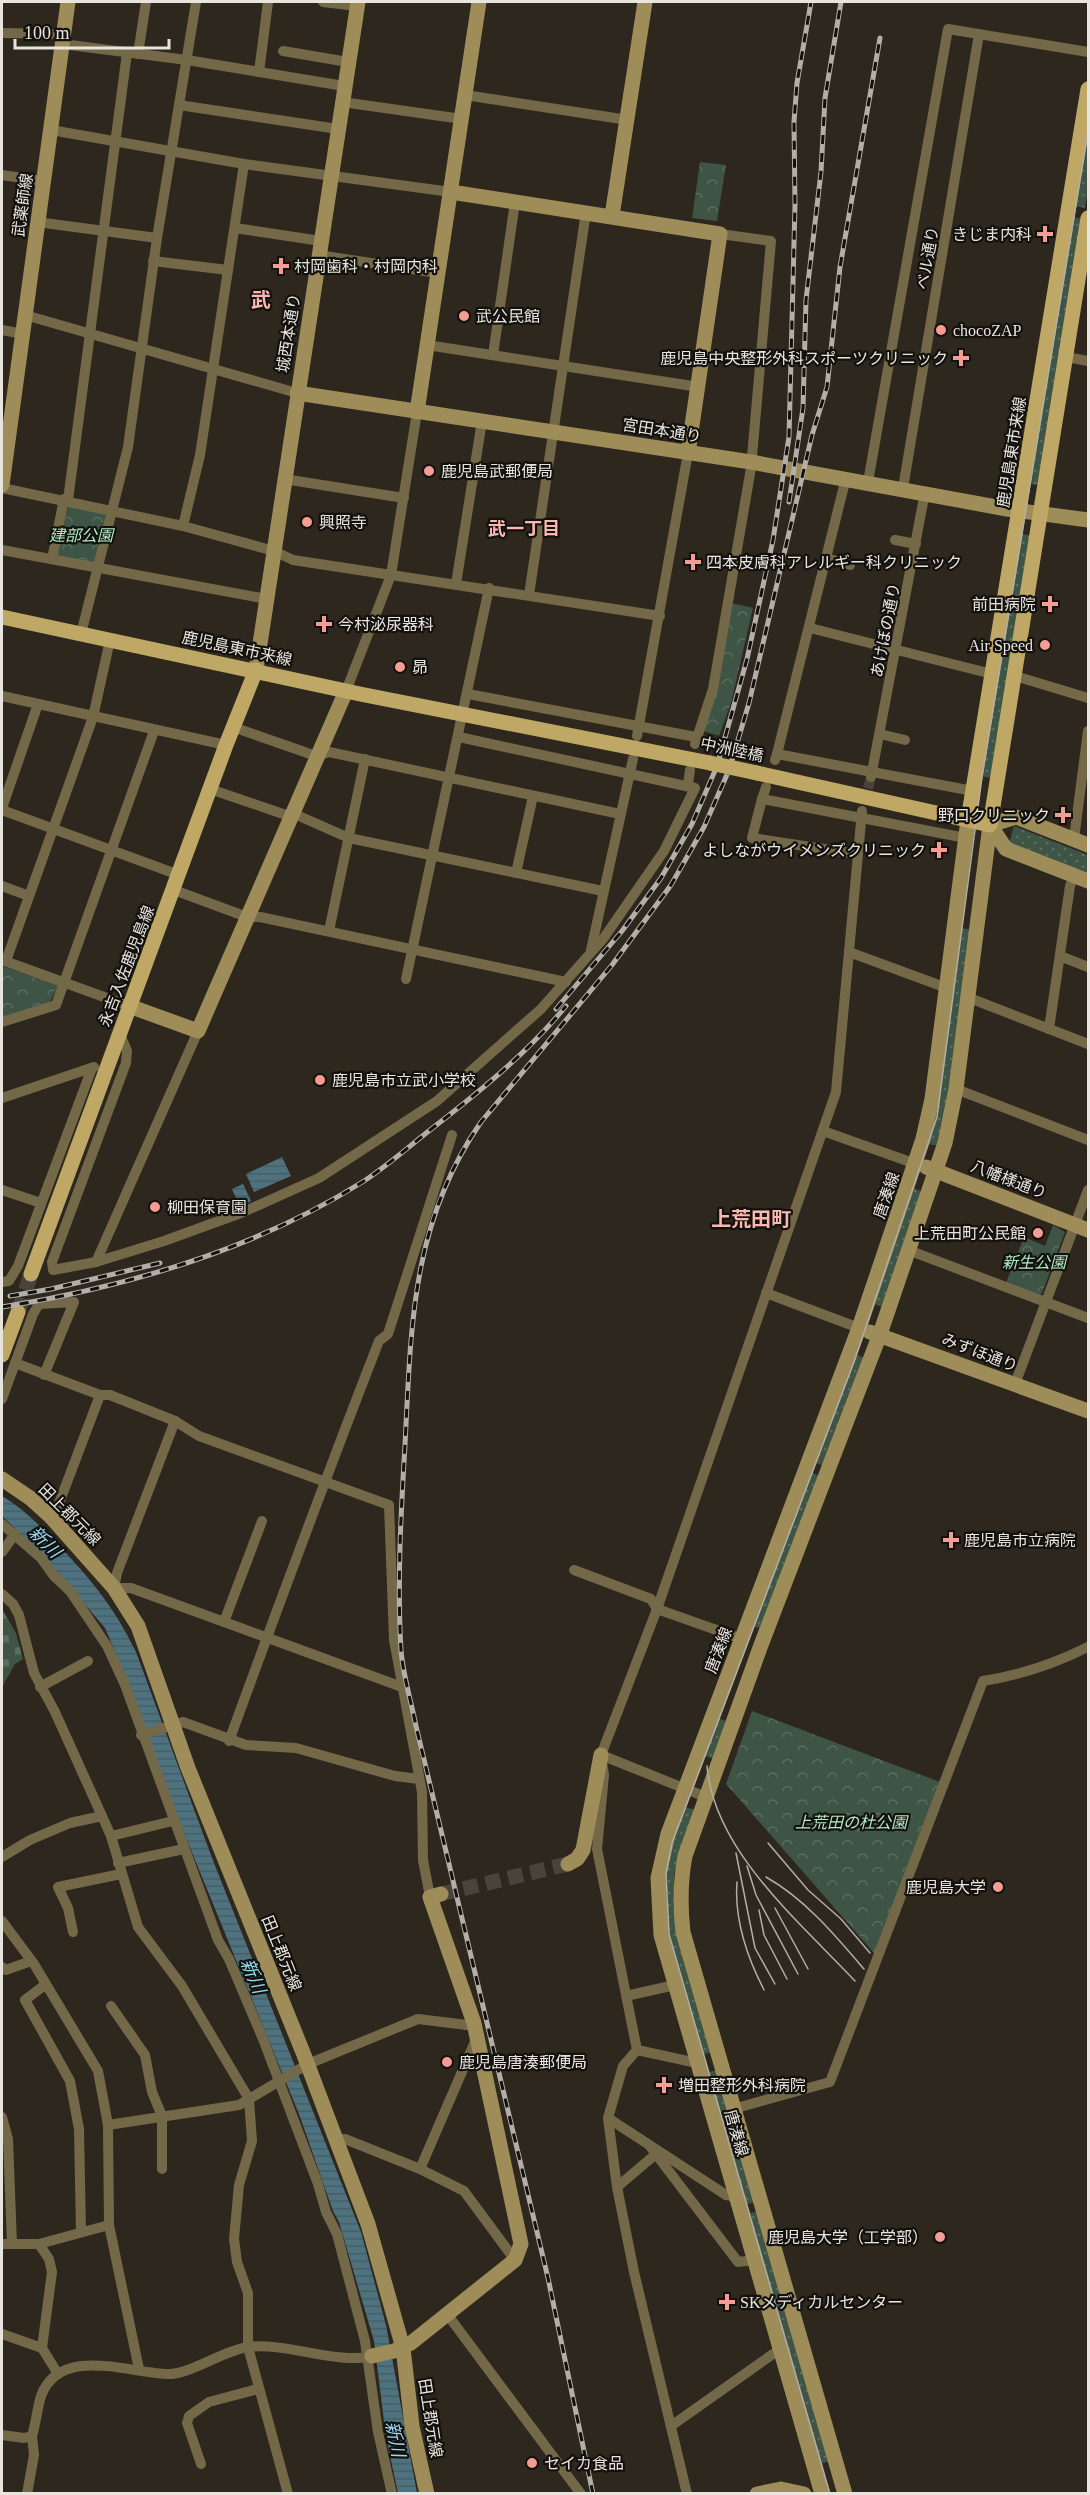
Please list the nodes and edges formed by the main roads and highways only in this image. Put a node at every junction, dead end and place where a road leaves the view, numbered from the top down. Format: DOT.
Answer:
graph roads {
  1 [pos="1089,89"];
  2 [pos="1089,219"];
  3 [pos="2,616"];
  4 [pos="256,670"];
  5 [pos="464,715"];
  6 [pos="969,820"];
  7 [pos="31,1274"];
  8 [pos="18,1312"];
  9 [pos="8,1359"];
  1 -- 6 [label="main road, 鹿児島東市来線"];
  2 -- 6 [label="main road, 中洲陸橋"];
  3 -- 4 [label="main road, 鹿児島東市来線"];
  4 -- 5 [label="main road, 鹿児島東市来線"];
  4 -- 7 [label="main road, 永吉入佐鹿児島線"];
  5 -- 6 [label="main road, 中洲陸橋, bridge"];
  8 -- 9 [label="main road"];
}
